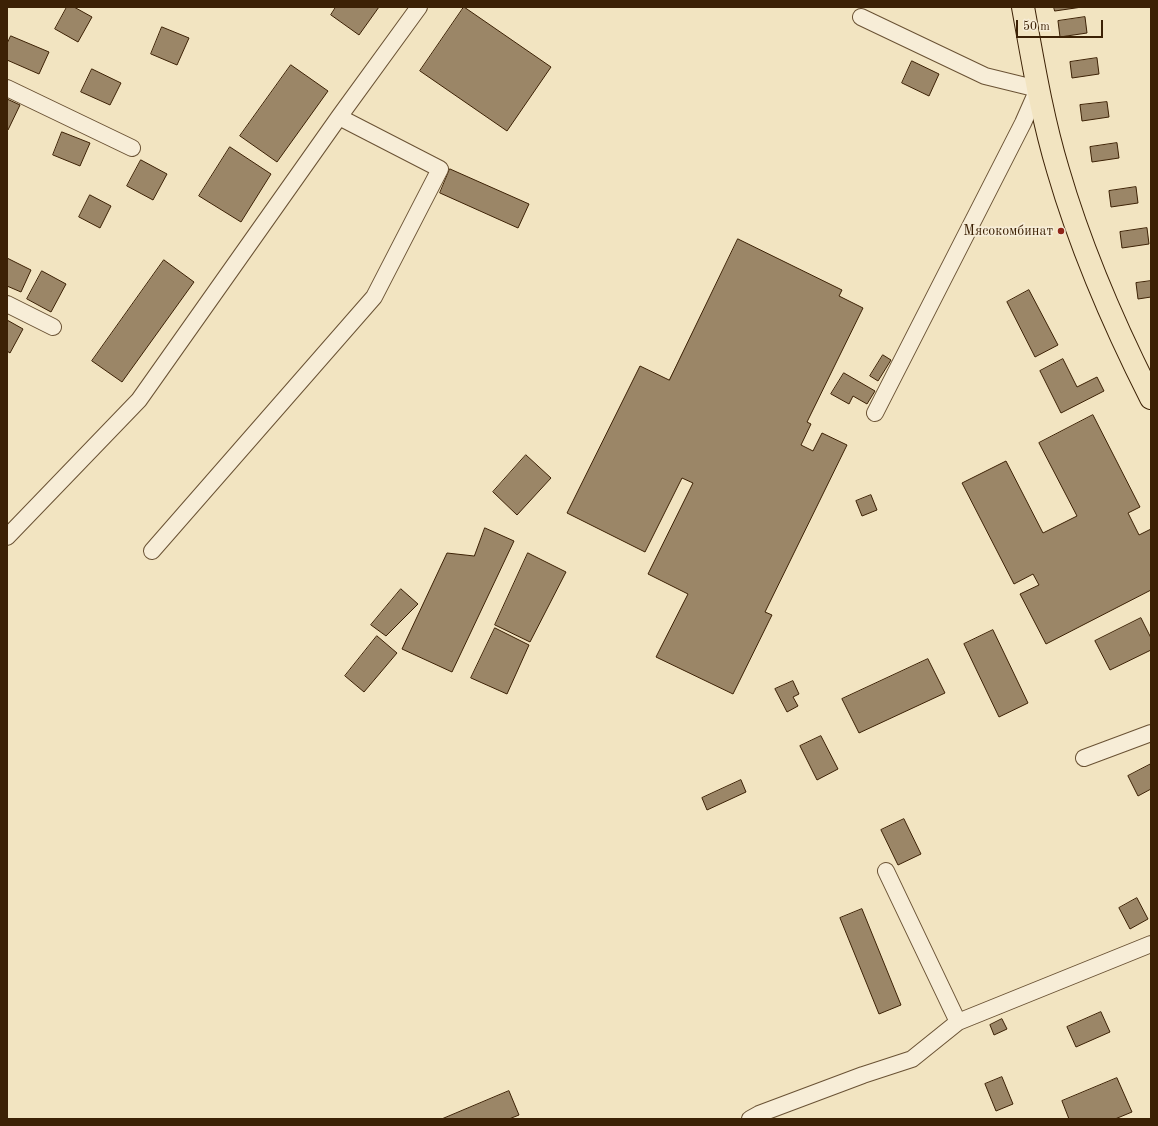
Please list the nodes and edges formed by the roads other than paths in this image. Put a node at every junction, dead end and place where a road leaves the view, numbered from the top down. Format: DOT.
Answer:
graph roads {
  1 [pos="419,7"];
  2 [pos="1023,7"];
  3 [pos="861,17"];
  4 [pos="7,88"];
  5 [pos="1038,89"];
  6 [pos="339,117"];
  7 [pos="132,148"];
  8 [pos="7,304"];
  9 [pos="54,327"];
  10 [pos="1151,398"];
  11 [pos="875,413"];
  12 [pos="7,537"];
  13 [pos="152,551"];
  14 [pos="1151,733"];
  15 [pos="1084,758"];
  16 [pos="886,871"];
  17 [pos="1151,944"];
  18 [pos="958,1022"];
  19 [pos="750,1119"];
  1 -- 6 [label="street"];
  2 -- 5 [label="highway"];
  3 -- 5 [label="street"];
  4 -- 7 [label="street"];
  5 -- 10 [label="highway"];
  5 -- 11 [label="street"];
  6 -- 12 [label="street"];
  6 -- 13 [label="street"];
  8 -- 9 [label="street"];
  14 -- 15 [label="street"];
  16 -- 18 [label="street"];
  17 -- 18 [label="street"];
  18 -- 19 [label="street"];
}
